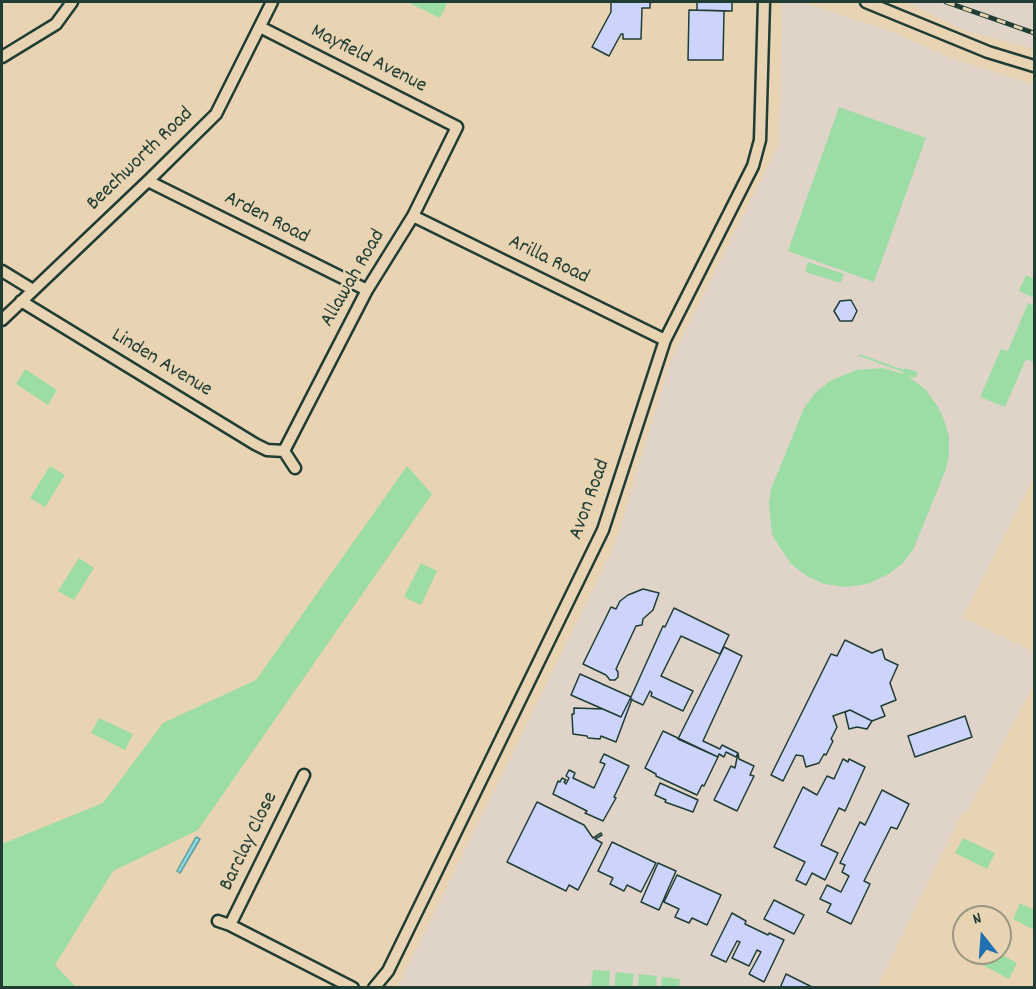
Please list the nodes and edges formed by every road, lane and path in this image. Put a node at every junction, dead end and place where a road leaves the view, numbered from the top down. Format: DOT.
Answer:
graph roads {
  1 [pos="72,2"];
  2 [pos="273,2"];
  3 [pos="764,2"];
  4 [pos="866,2"];
  5 [pos="260,27"];
  6 [pos="2,57"];
  7 [pos="1035,66"];
  8 [pos="457,127"];
  9 [pos="148,182"];
  10 [pos="413,216"];
  11 [pos="2,271"];
  12 [pos="33,290"];
  13 [pos="367,290"];
  14 [pos="21,302"];
  15 [pos="2,320"];
  16 [pos="665,340"];
  17 [pos="284,451"];
  18 [pos="295,468"];
  19 [pos="304,775"];
  20 [pos="218,921"];
  21 [pos="230,926"];
  22 [pos="353,987"];
  23 [pos="374,987"];
  1 -- 6 [label="street"];
  2 -- 5 [label="street, Beechworth Road"];
  3 -- 16 [label="street, Avon Road"];
  4 -- 7 [label="street"];
  5 -- 8 [label="street, Mayfield Avenue"];
  5 -- 9 [label="street, Beechworth Road"];
  8 -- 10 [label="street, Allawah Road"];
  9 -- 12 [label="street, Beechworth Road"];
  9 -- 13 [label="street, Arden Road"];
  10 -- 13 [label="street, Allawah Road"];
  10 -- 16 [label="street, Arilla Road"];
  11 -- 12 [label="street"];
  12 -- 14 [label="street, Beechworth Road"];
  13 -- 17 [label="street, Allawah Road"];
  14 -- 15 [label="street, Beechworth Road"];
  14 -- 17 [label="street, Linden Avenue"];
  16 -- 23 [label="street, Avon Road"];
  17 -- 18 [label="street"];
  19 -- 21 [label="street, Barclay Close"];
  20 -- 21 [label="street"];
  21 -- 22 [label="street"];
}
